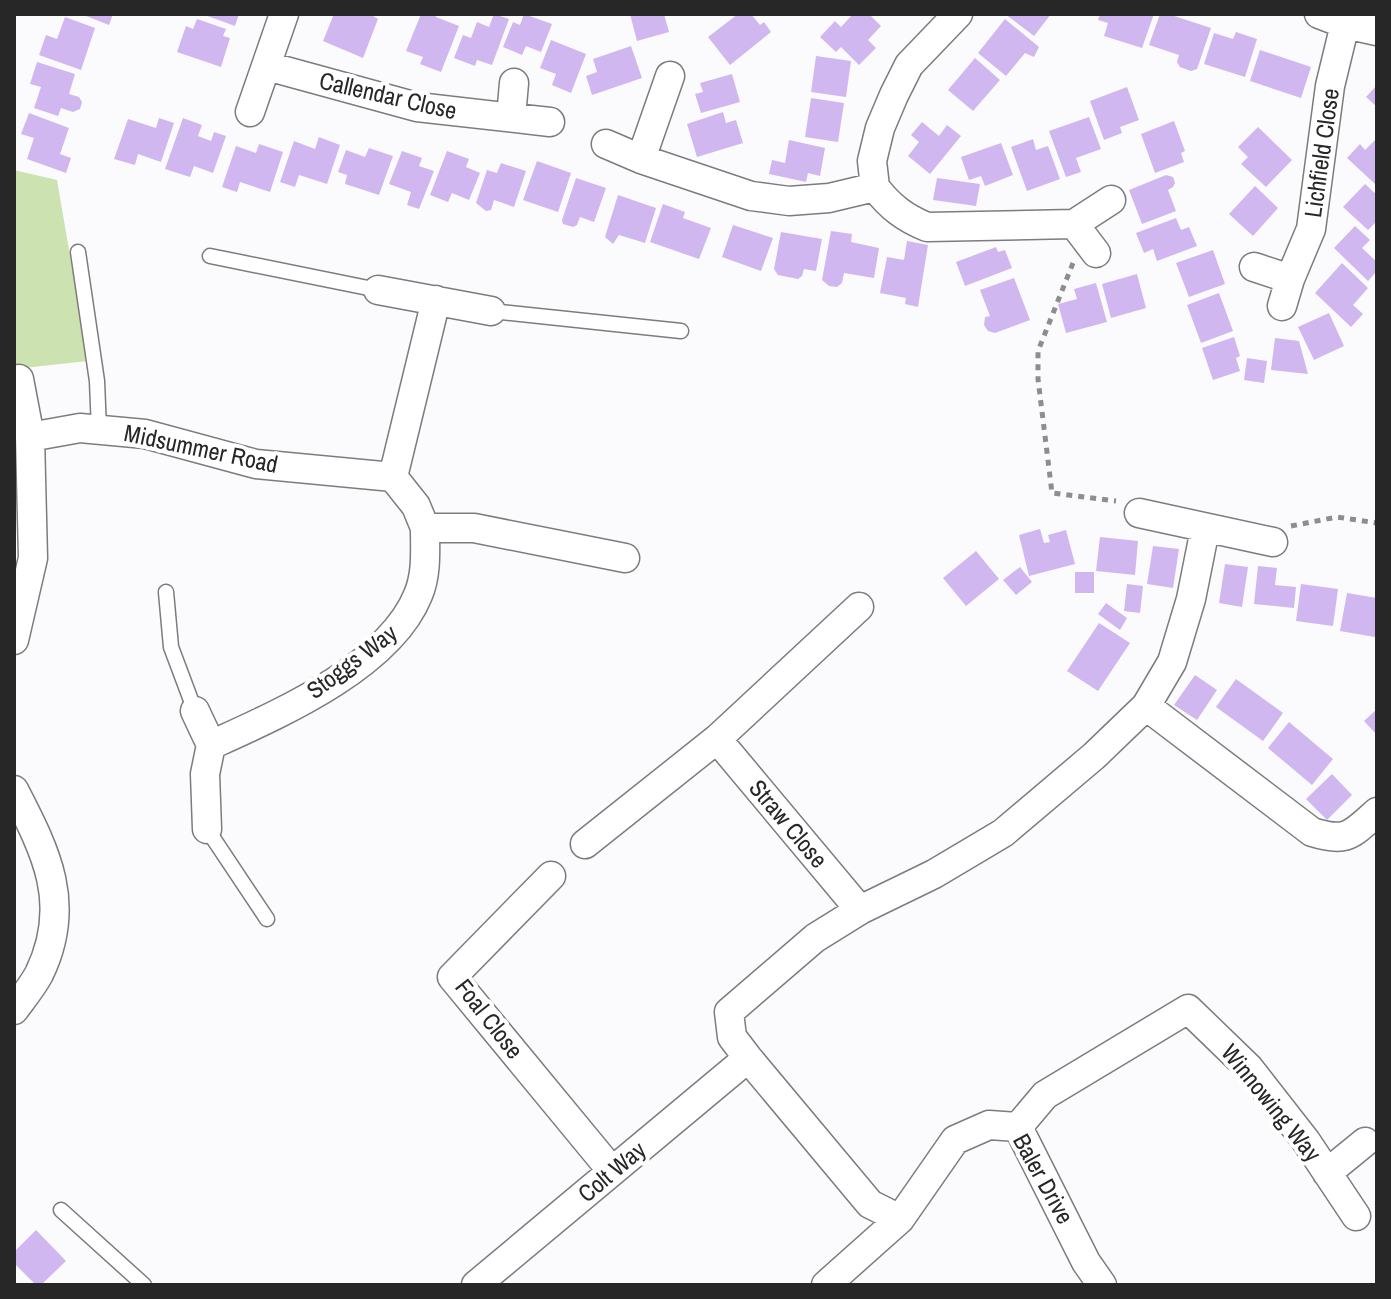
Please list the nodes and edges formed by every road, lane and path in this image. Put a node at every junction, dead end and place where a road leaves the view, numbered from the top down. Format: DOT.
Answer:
graph roads {
  1 [pos="284,14"];
  2 [pos="958,14"];
  3 [pos="1319,14"];
  4 [pos="1345,24"];
  5 [pos="1377,31"];
  6 [pos="267,66"];
  7 [pos="670,76"];
  8 [pos="514,83"];
  9 [pos="250,112"];
  10 [pos="511,117"];
  11 [pos="550,122"];
  12 [pos="606,144"];
  13 [pos="641,159"];
  14 [pos="875,187"];
  15 [pos="1111,200"];
  16 [pos="1084,236"];
  17 [pos="78,252"];
  18 [pos="210,256"];
  19 [pos="1254,267"];
  20 [pos="378,290"];
  21 [pos="436,300"];
  22 [pos="491,311"];
  23 [pos="681,331"];
  24 [pos="19,379"];
  25 [pos="90,429"];
  26 [pos="22,439"];
  27 [pos="393,477"];
  28 [pos="1134,508"];
  29 [pos="1377,523"];
  30 [pos="425,528"];
  31 [pos="1205,529"];
  32 [pos="1276,536"];
  33 [pos="625,558"];
  34 [pos="166,592"];
  35 [pos="859,607"];
  36 [pos="14,640"];
  37 [pos="1146,706"];
  38 [pos="195,711"];
  39 [pos="717,739"];
  40 [pos="211,745"];
  41 [pos="14,790"];
  42 [pos="1377,812"];
  43 [pos="207,829"];
  44 [pos="585,844"];
  45 [pos="551,876"];
  46 [pos="860,910"];
  47 [pos="267,919"];
  48 [pos="14,1010"];
  49 [pos="748,1058"];
  50 [pos="1018,1127"];
  51 [pos="1365,1142"];
  52 [pos="612,1171"];
  53 [pos="1327,1173"];
  54 [pos="61,1210"];
  55 [pos="1356,1216"];
  56 [pos="900,1219"];
  57 [pos="144,1285"];
  58 [pos="476,1285"];
  59 [pos="826,1285"];
  60 [pos="1102,1285"];
  1 -- 6 [label="street"];
  2 -- 14 [label="street"];
  3 -- 4 [label="street"];
  4 -- 5 [label="street"];
  4 -- 19 [label="street, Lichfield Close"];
  6 -- 9 [label="street"];
  6 -- 10 [label="street, Callendar Close"];
  7 -- 13 [label="street"];
  8 -- 10 [label="street"];
  10 -- 11 [label="street, Callendar Close"];
  12 -- 13 [label="street"];
  13 -- 14 [label="street"];
  14 -- 16 [label="street"];
  15 -- 16 [label="street"];
  16 -- 28 [label="path"];
  17 -- 25 [label="lane"];
  18 -- 20 [label="lane"];
  20 -- 21 [label="street"];
  21 -- 22 [label="street"];
  21 -- 27 [label="street"];
  22 -- 23 [label="lane"];
  24 -- 26 [label="street"];
  25 -- 26 [label="street, Midsummer Road"];
  25 -- 27 [label="street, Midsummer Road"];
  26 -- 36 [label="street"];
  27 -- 30 [label="street"];
  28 -- 31 [label="street"];
  29 -- 32 [label="path"];
  30 -- 33 [label="street"];
  30 -- 40 [label="street, Stoggs Way"];
  31 -- 32 [label="street"];
  31 -- 37 [label="street"];
  34 -- 38 [label="lane"];
  35 -- 39 [label="street"];
  37 -- 42 [label="street"];
  37 -- 46 [label="street"];
  38 -- 40 [label="street"];
  39 -- 44 [label="street"];
  39 -- 46 [label="street, Straw Close"];
  40 -- 43 [label="street"];
  41 -- 48 [label="street"];
  43 -- 47 [label="lane"];
  45 -- 52 [label="street, Foal Close"];
  46 -- 49 [label="street"];
  49 -- 52 [label="street, Colt Way"];
  49 -- 56 [label="street"];
  50 -- 53 [label="street, Winnowing Way"];
  50 -- 56 [label="street, Baler Drive"];
  50 -- 60 [label="street, Baler Drive"];
  51 -- 53 [label="street"];
  52 -- 58 [label="street, Colt Way"];
  53 -- 55 [label="street, Winnowing Way"];
  54 -- 57 [label="lane"];
  56 -- 59 [label="street, Baler Drive"];
}
